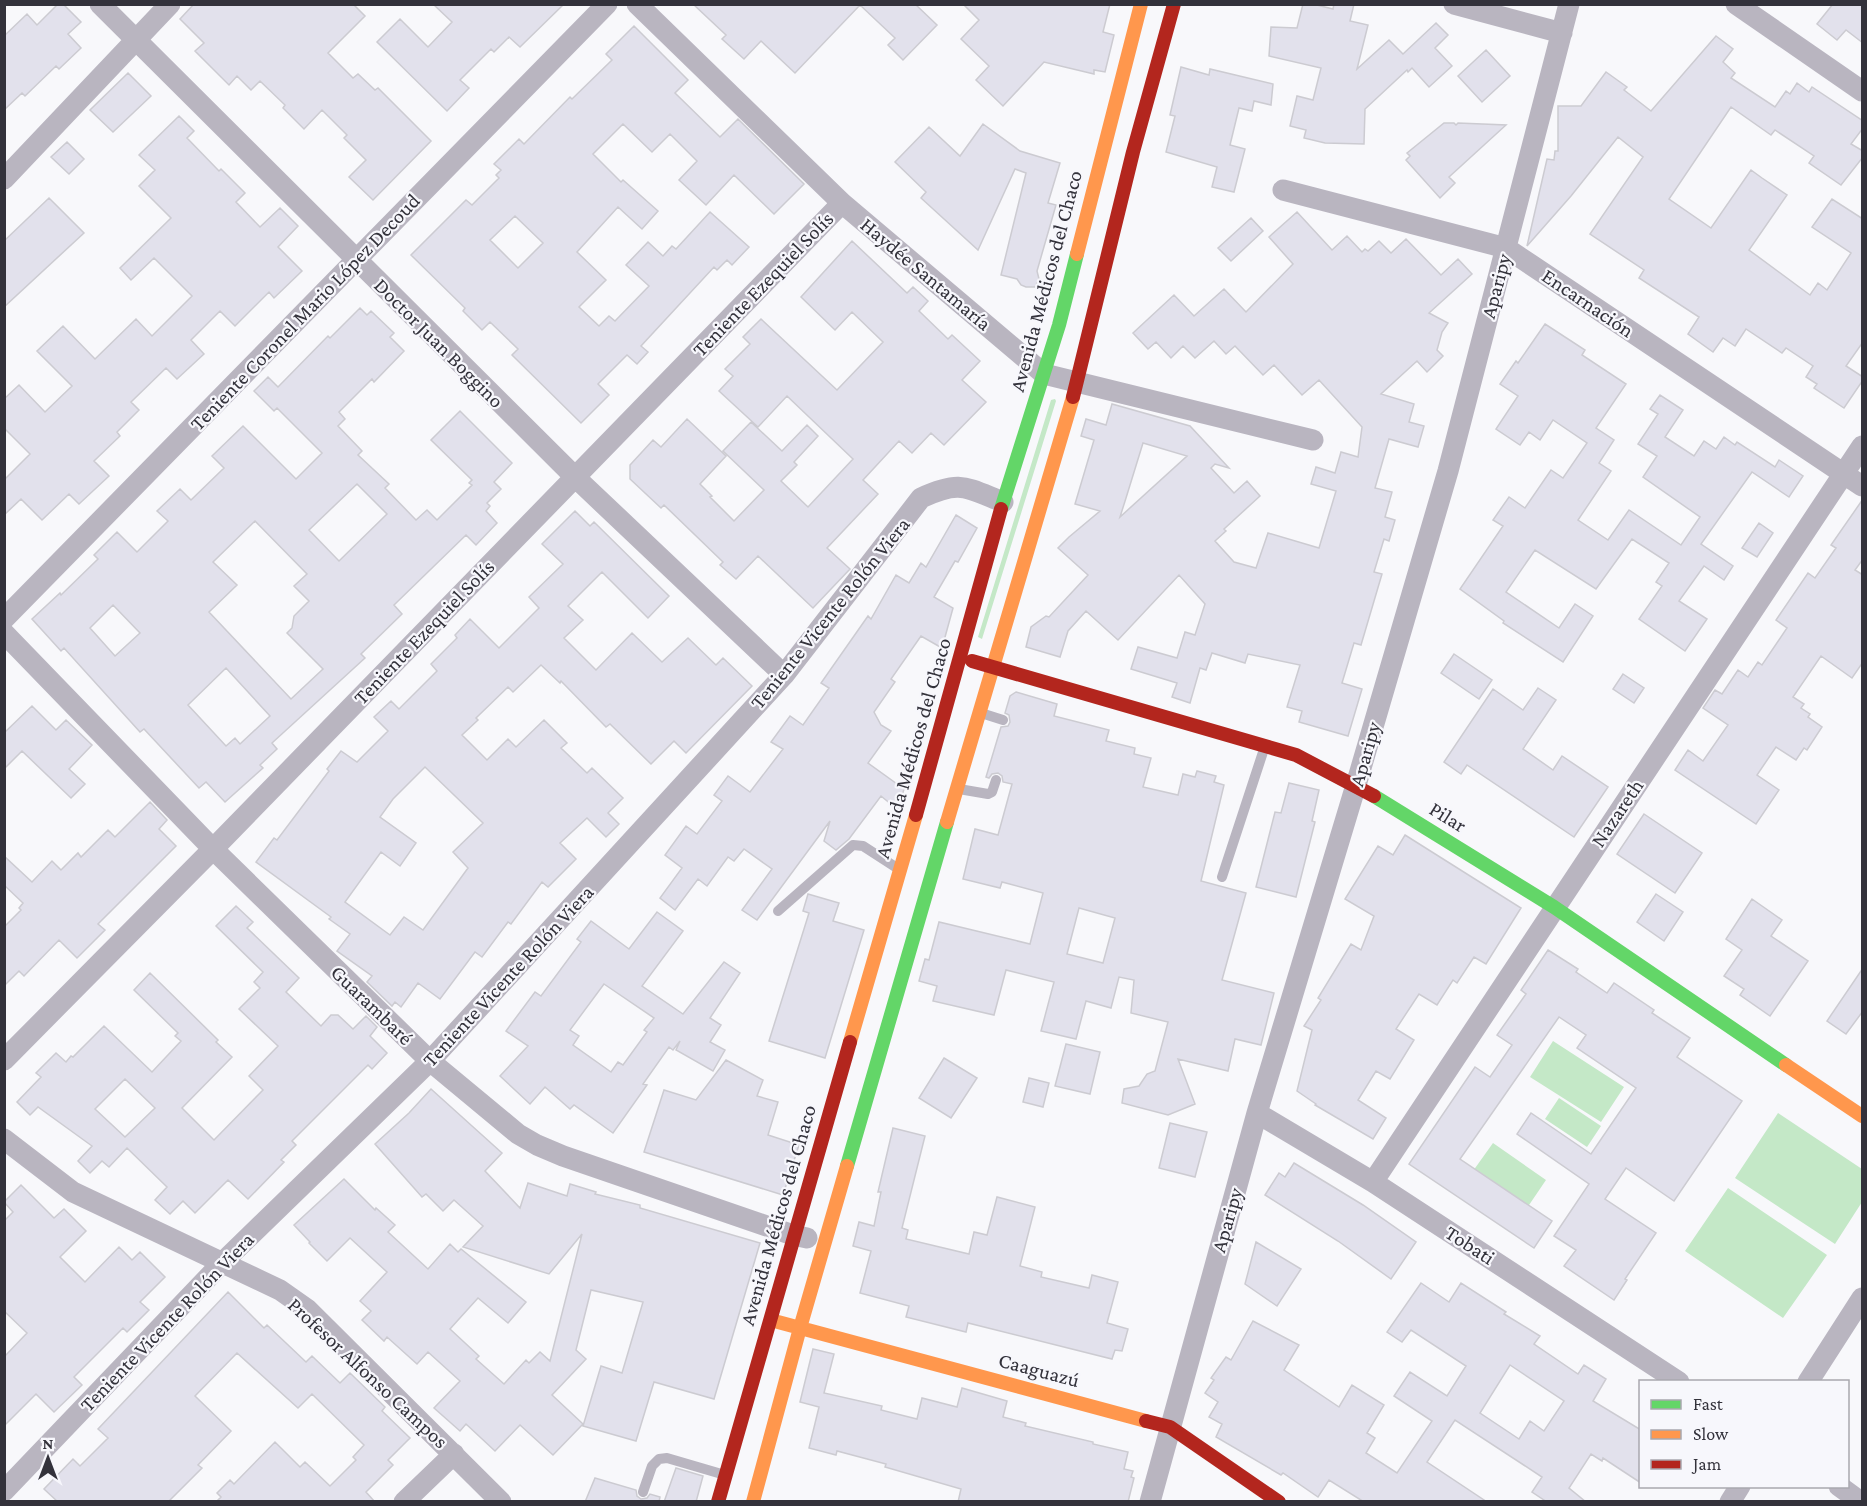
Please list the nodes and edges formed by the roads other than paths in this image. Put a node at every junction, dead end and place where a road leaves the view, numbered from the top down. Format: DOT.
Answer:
graph roads {
  1 [pos="100,4"];
  2 [pos="170,4"];
  3 [pos="607,4"];
  4 [pos="637,4"];
  5 [pos="1141,4"];
  6 [pos="1174,4"];
  7 [pos="1454,4"];
  8 [pos="1569,4"];
  9 [pos="1736,4"];
  10 [pos="1562,33"];
  11 [pos="136,41"];
  12 [pos="1863,91"];
  13 [pos="4,179"];
  14 [pos="1283,190"];
  15 [pos="842,203"];
  16 [pos="1506,248"];
  17 [pos="356,260"];
  18 [pos="1044,374"];
  19 [pos="1077,382"];
  20 [pos="1313,440"];
  21 [pos="1863,446"];
  22 [pos="1845,474"];
  23 [pos="574,477"];
  24 [pos="1863,486"];
  25 [pos="1003,502"];
  26 [pos="4,619"];
  27 [pos="4,633"];
  28 [pos="961,657"];
  29 [pos="991,668"];
  30 [pos="784,675"];
  31 [pos="978,712"];
  32 [pos="1003,720"];
  33 [pos="1265,746"];
  34 [pos="996,780"];
  35 [pos="1356,785"];
  36 [pos="956,789"];
  37 [pos="213,849"];
  38 [pos="900,870"];
  39 [pos="1222,877"];
  40 [pos="1554,907"];
  41 [pos="778,911"];
  42 [pos="4,1060"];
  43 [pos="430,1061"];
  44 [pos="1257,1113"];
  45 [pos="1863,1116"];
  46 [pos="4,1139"];
  47 [pos="1373,1182"];
  48 [pos="793,1235"];
  49 [pos="827,1241"];
  50 [pos="222,1263"];
  51 [pos="1863,1298"];
  52 [pos="770,1320"];
  53 [pos="800,1328"];
  54 [pos="1676,1380"];
  55 [pos="1809,1380"];
  56 [pos="1170,1427"];
  57 [pos="454,1454"];
  58 [pos="725,1475"];
  59 [pos="1739,1488"];
  60 [pos="1842,1488"];
  61 [pos="4,1491"];
  62 [pos="644,1492"];
  63 [pos="404,1502"];
  64 [pos="501,1502"];
  65 [pos="718,1502"];
  66 [pos="753,1502"];
  67 [pos="1150,1502"];
  68 [pos="1279,1502"];
  69 [pos="1730,1502"];
  70 [pos="1862,1502"];
  1 -- 11 [label="street, Doctor Juan Boggino"];
  2 -- 11 [label="street"];
  3 -- 17 [label="street, Teniente Coronel Mario López Decoud"];
  4 -- 15 [label="street, Haydée Santamaría"];
  5 -- 18 [label="main road, Avenida Médicos del Chaco"];
  6 -- 19 [label="main road"];
  7 -- 10 [label="street"];
  8 -- 10 [label="street, Aparipy"];
  9 -- 12 [label="street"];
  10 -- 16 [label="street, Aparipy"];
  11 -- 13 [label="street"];
  11 -- 17 [label="street, Doctor Juan Boggino"];
  14 -- 16 [label="street, Encarnación"];
  15 -- 18 [label="street, Haydée Santamaría"];
  15 -- 23 [label="street, Teniente Ezequiel Solís"];
  16 -- 22 [label="street, Encarnación"];
  16 -- 35 [label="street, Aparipy"];
  17 -- 23 [label="street, Doctor Juan Boggino"];
  17 -- 26 [label="street, Teniente Coronel Mario López Decoud"];
  18 -- 19 [label="street, Haydée Santamaría"];
  18 -- 25 [label="main road, Avenida Médicos del Chaco"];
  19 -- 20 [label="street, Haydée Santamaría"];
  19 -- 29 [label="main road"];
  21 -- 22 [label="street, Nazareth"];
  22 -- 24 [label="street, Encarnación"];
  22 -- 40 [label="street, Nazareth"];
  23 -- 30 [label="street, Doctor Juan Boggino"];
  23 -- 37 [label="street, Teniente Ezequiel Solís"];
  25 -- 28 [label="main road, Avenida Médicos del Chaco"];
  25 -- 30 [label="street, Teniente Vicente Rolón Viera"];
  27 -- 37 [label="street, Guarambaré"];
  28 -- 29 [label="main road, Pilar"];
  28 -- 38 [label="main road, Avenida Médicos del Chaco"];
  29 -- 31 [label="main road"];
  29 -- 33 [label="main road, Pilar"];
  30 -- 43 [label="street, Teniente Vicente Rolón Viera"];
  31 -- 32 [label="lane"];
  31 -- 36 [label="main road"];
  33 -- 35 [label="main road, Pilar"];
  33 -- 39 [label="lane"];
  34 -- 36 [label="lane"];
  35 -- 40 [label="main road, Pilar"];
  35 -- 44 [label="street, Aparipy"];
  36 -- 49 [label="main road"];
  37 -- 42 [label="street, Teniente Ezequiel Solís"];
  37 -- 43 [label="street, Guarambaré"];
  38 -- 41 [label="lane"];
  38 -- 48 [label="main road, Avenida Médicos del Chaco"];
  40 -- 45 [label="main road, Pilar"];
  40 -- 47 [label="street, Nazareth"];
  43 -- 48 [label="street, Guarambaré"];
  43 -- 50 [label="street, Teniente Vicente Rolón Viera"];
  44 -- 47 [label="street, Tobati"];
  44 -- 56 [label="street, Aparipy"];
  46 -- 50 [label="street, Profesor Alfonso Campos"];
  47 -- 54 [label="street, Tobati"];
  48 -- 49 [label="street, Guarambaré"];
  48 -- 52 [label="main road, Avenida Médicos del Chaco"];
  49 -- 53 [label="main road"];
  50 -- 57 [label="street, Profesor Alfonso Campos"];
  50 -- 61 [label="street, Teniente Vicente Rolón Viera"];
  51 -- 55 [label="street"];
  52 -- 53 [label="main road, Caaguazú"];
  52 -- 58 [label="main road, Avenida Médicos del Chaco"];
  53 -- 56 [label="main road, Caaguazú"];
  53 -- 66 [label="main road"];
  56 -- 67 [label="street, Aparipy"];
  56 -- 68 [label="main road, Caaguazú"];
  57 -- 63 [label="street"];
  57 -- 64 [label="street, Profesor Alfonso Campos"];
  58 -- 62 [label="lane"];
  58 -- 65 [label="main road, Avenida Médicos del Chaco"];
  59 -- 69 [label="street"];
  60 -- 70 [label="street"];
}
